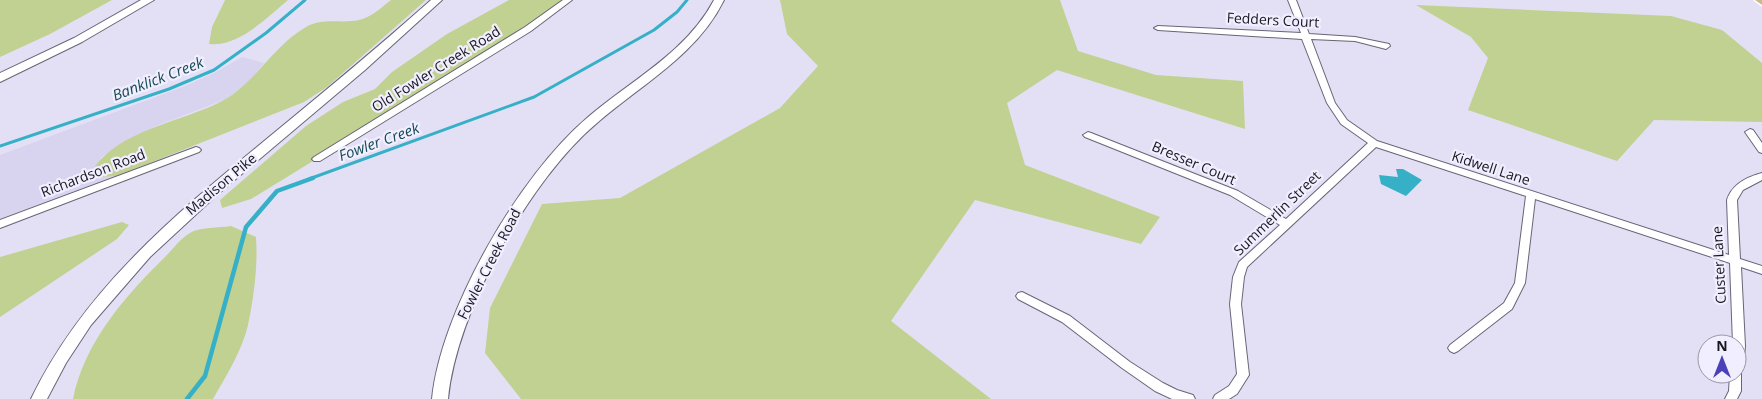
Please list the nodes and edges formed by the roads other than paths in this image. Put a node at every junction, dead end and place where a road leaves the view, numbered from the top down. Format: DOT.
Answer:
graph roads {
  1 [pos="149,0"];
  2 [pos="437,0"];
  3 [pos="568,0"];
  4 [pos="719,0"];
  5 [pos="1292,0"];
  6 [pos="1158,28"];
  7 [pos="1305,36"];
  8 [pos="1386,46"];
  9 [pos="0,78"];
  10 [pos="1750,132"];
  11 [pos="1088,135"];
  12 [pos="1374,143"];
  13 [pos="196,150"];
  14 [pos="1762,150"];
  15 [pos="317,159"];
  16 [pos="1762,176"];
  17 [pos="1530,195"];
  18 [pos="0,224"];
  19 [pos="1287,224"];
  20 [pos="1733,260"];
  21 [pos="1762,270"];
  22 [pos="1022,296"];
  23 [pos="1738,334"];
  24 [pos="1454,348"];
  25 [pos="1734,384"];
  26 [pos="39,399"];
  27 [pos="440,399"];
  28 [pos="1189,399"];
  29 [pos="1222,399"];
  30 [pos="1732,399"];
  1 -- 9 [label="main road"];
  2 -- 26 [label="main road, Madison Pike"];
  3 -- 15 [label="street, Old Fowler Creek Road"];
  4 -- 27 [label="main road, Fowler Creek Road"];
  5 -- 7 [label="street, Kidwell Lane"];
  6 -- 7 [label="street, Fedders Court"];
  7 -- 8 [label="street, Fedders Court"];
  7 -- 12 [label="street, Kidwell Lane"];
  10 -- 14 [label="street"];
  11 -- 19 [label="street, Bresser Court"];
  12 -- 17 [label="street, Kidwell Lane"];
  12 -- 19 [label="street, Summerlin Street"];
  13 -- 18 [label="street, Richardson Road"];
  16 -- 20 [label="street, Custer Lane"];
  17 -- 20 [label="street, Kidwell Lane"];
  17 -- 24 [label="street"];
  19 -- 29 [label="street, Summerlin Street"];
  20 -- 21 [label="street, Kidwell Lane"];
  20 -- 23 [label="street, Custer Lane"];
  22 -- 28 [label="street"];
  25 -- 30 [label="street"];
}
